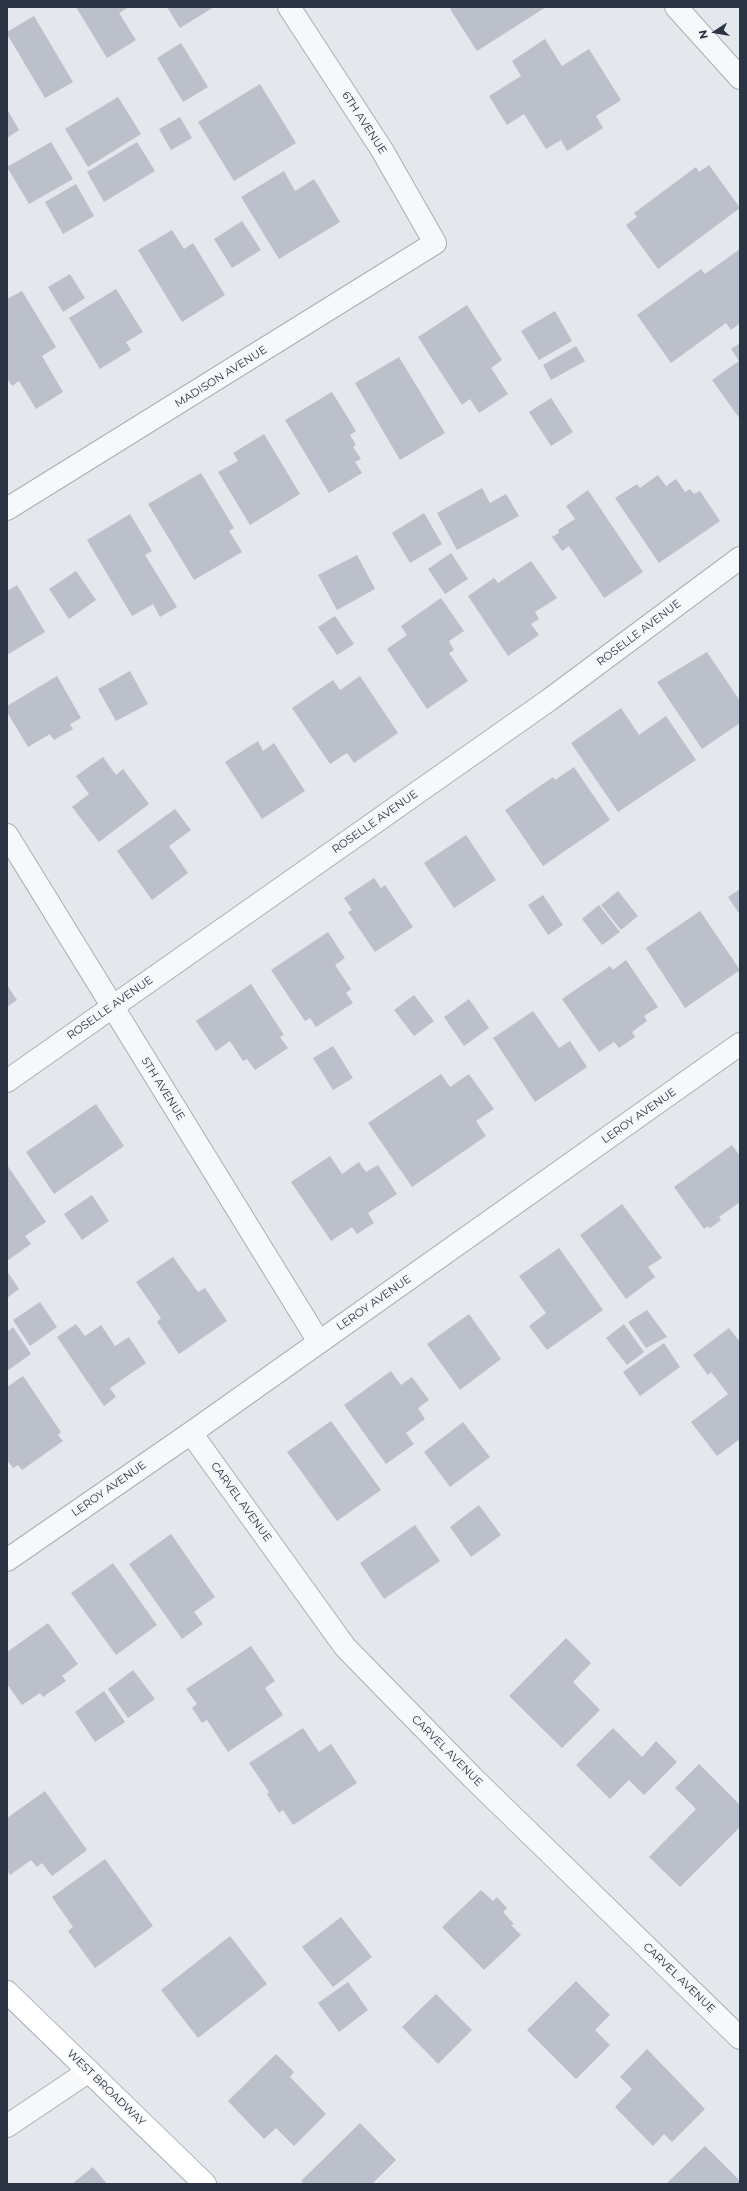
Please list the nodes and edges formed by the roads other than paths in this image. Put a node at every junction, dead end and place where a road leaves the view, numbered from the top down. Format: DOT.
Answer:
graph roads {
  1 [pos="289,7"];
  2 [pos="676,7"];
  3 [pos="740,78"];
  4 [pos="435,243"];
  5 [pos="7,510"];
  6 [pos="740,558"];
  7 [pos="7,835"];
  8 [pos="112,1006"];
  9 [pos="740,1044"];
  10 [pos="7,1081"];
  11 [pos="319,1342"];
  12 [pos="191,1433"];
  13 [pos="7,1560"];
  14 [pos="7,1992"];
  15 [pos="740,2038"];
  16 [pos="89,2071"];
  17 [pos="7,2126"];
  18 [pos="205,2184"];
  1 -- 4 [label="street, 6TH AVENUE"];
  2 -- 3 [label="street"];
  4 -- 5 [label="street, MADISON AVENUE"];
  6 -- 8 [label="street, ROSELLE AVENUE"];
  7 -- 8 [label="street, 5TH AVENUE"];
  8 -- 10 [label="street, ROSELLE AVENUE"];
  8 -- 11 [label="street, 5TH AVENUE"];
  9 -- 11 [label="street, LEROY AVENUE"];
  11 -- 12 [label="street, LEROY AVENUE"];
  12 -- 13 [label="street, LEROY AVENUE"];
  12 -- 15 [label="street, CARVEL AVENUE"];
  14 -- 16 [label="main road, WEST BROADWAY"];
  16 -- 17 [label="street"];
  16 -- 18 [label="main road, WEST BROADWAY"];
}
